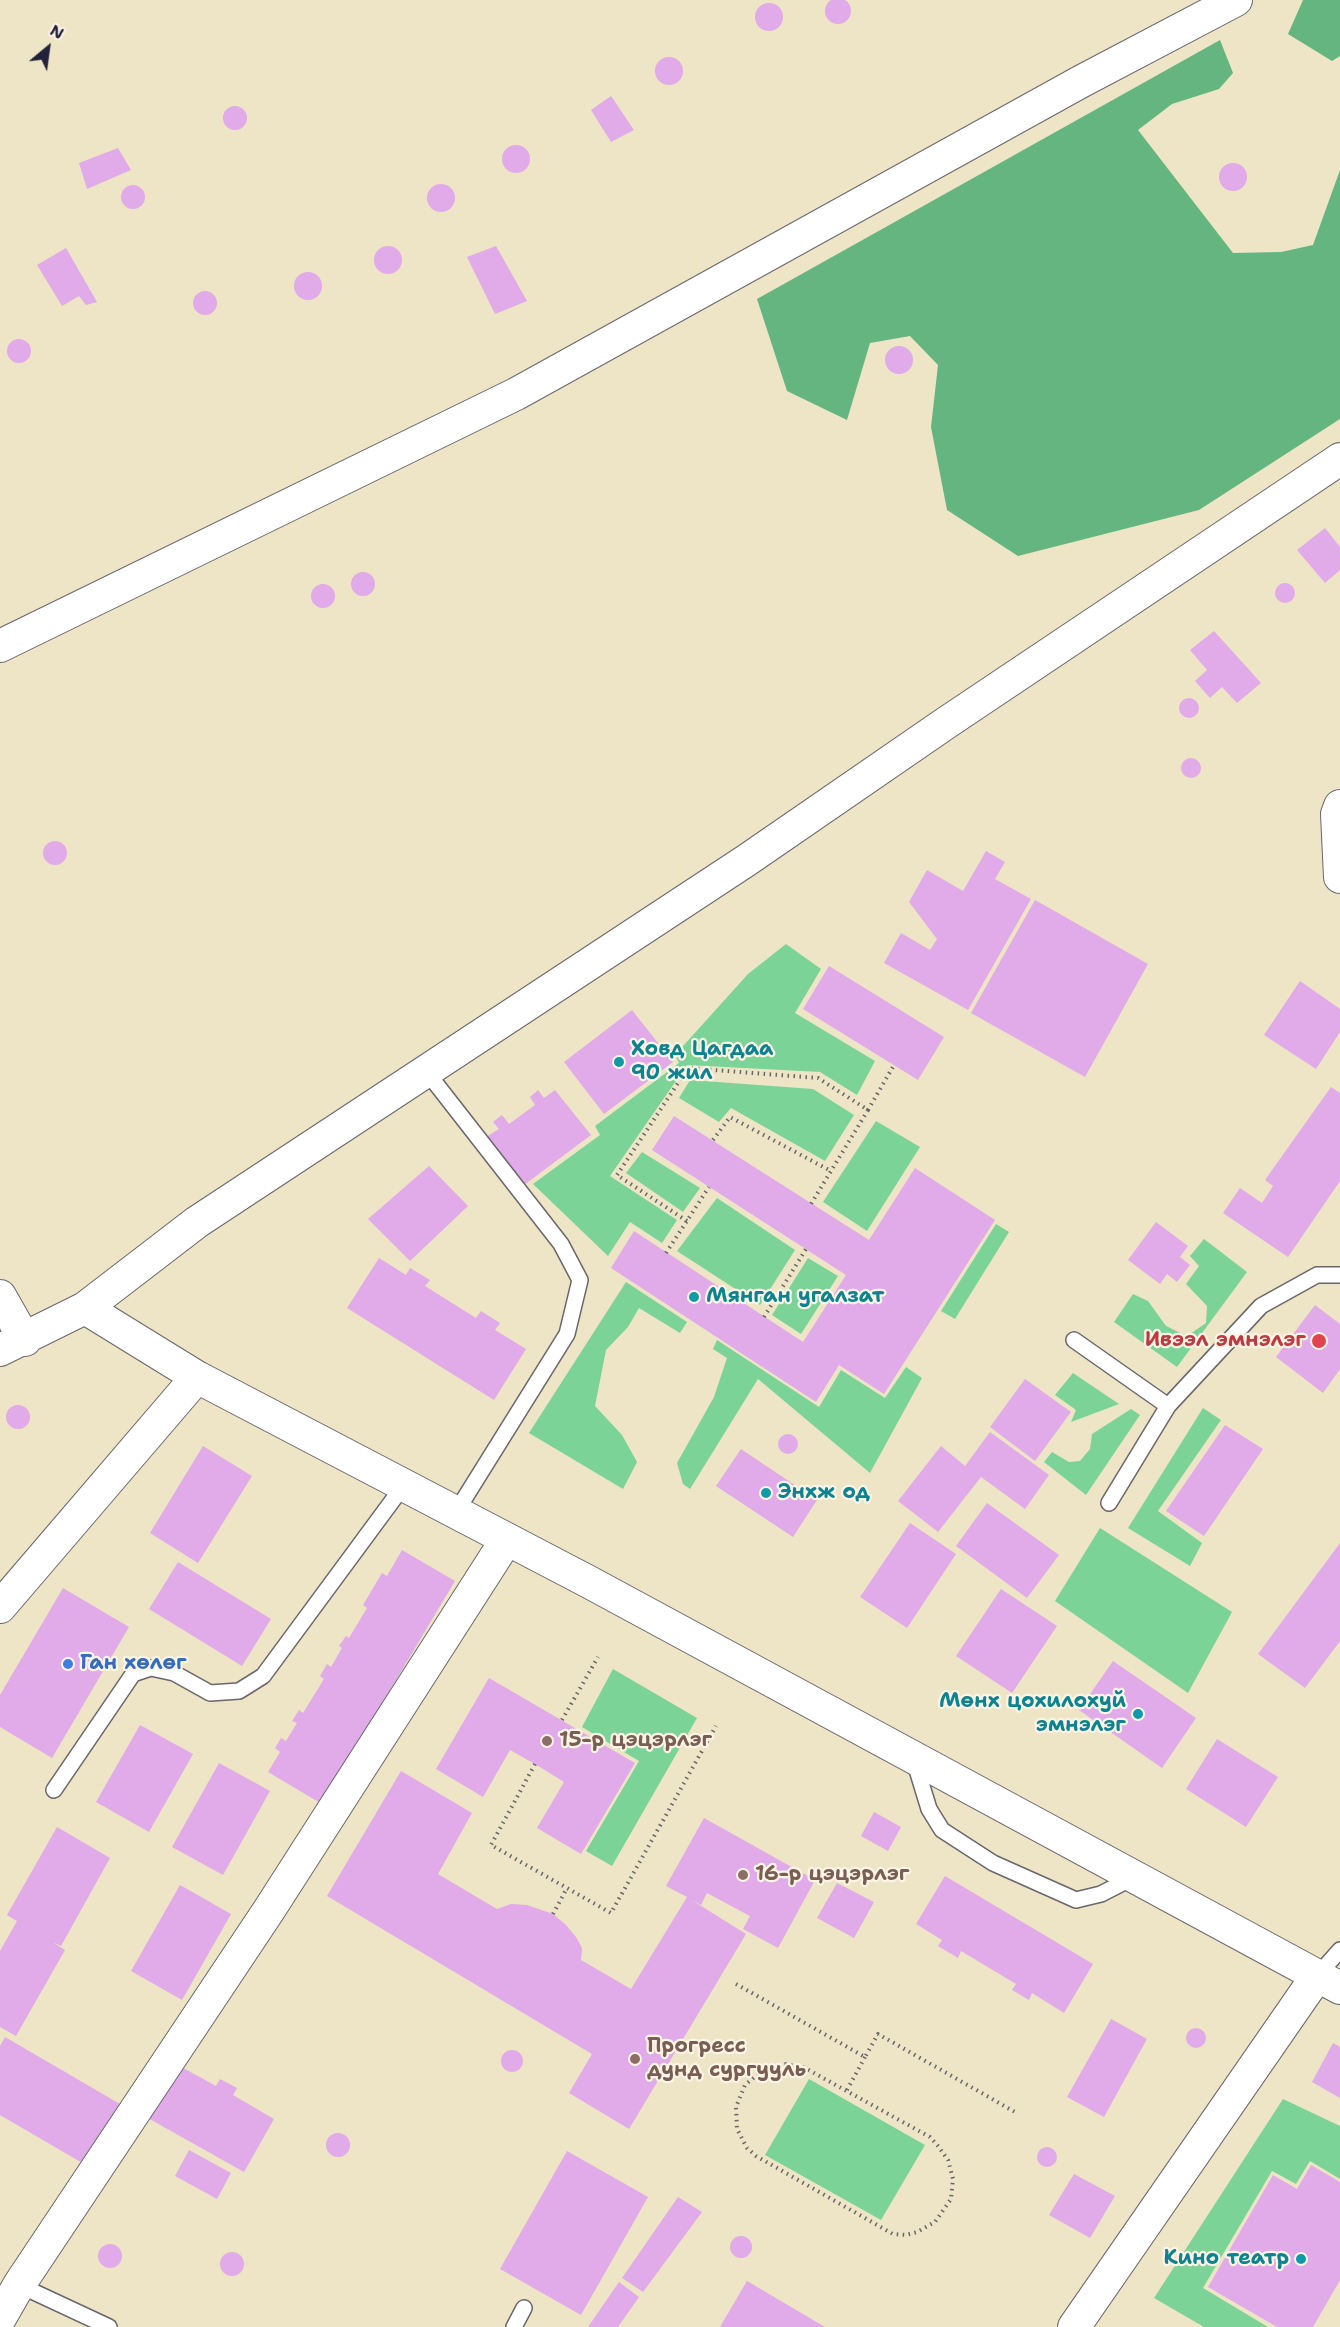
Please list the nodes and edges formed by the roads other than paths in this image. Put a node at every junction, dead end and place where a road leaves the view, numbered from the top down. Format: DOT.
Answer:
graph roads {
  1 [pos="1236,0"];
  2 [pos="1340,459"];
  3 [pos="0,646"];
  4 [pos="1340,806"];
  5 [pos="1340,877"];
  6 [pos="426,1071"];
  7 [pos="1340,1275"];
  8 [pos="0,1296"];
  9 [pos="85,1308"];
  10 [pos="1074,1340"];
  11 [pos="12,1345"];
  12 [pos="197,1377"];
  13 [pos="1167,1406"];
  14 [pos="404,1485"];
  15 [pos="1109,1503"];
  16 [pos="456,1512"];
  17 [pos="507,1539"];
  18 [pos="0,1607"];
  19 [pos="913,1757"];
  20 [pos="54,1790"];
  21 [pos="1134,1877"];
  22 [pos="1340,1950"];
  23 [pos="1329,1982"];
  24 [pos="19,2284"];
  25 [pos="524,2308"];
  26 [pos="0,2318"];
  27 [pos="109,2327"];
  28 [pos="514,2327"];
  29 [pos="1074,2327"];
  1 -- 3 [label="street"];
  2 -- 6 [label="street"];
  4 -- 5 [label="street"];
  6 -- 9 [label="street"];
  6 -- 16 [label="lane"];
  7 -- 13 [label="lane"];
  8 -- 11 [label="street"];
  9 -- 11 [label="street"];
  9 -- 12 [label="street"];
  10 -- 13 [label="lane"];
  12 -- 14 [label="street"];
  12 -- 18 [label="street"];
  13 -- 15 [label="lane"];
  14 -- 16 [label="street"];
  14 -- 20 [label="lane"];
  16 -- 17 [label="street"];
  17 -- 19 [label="street"];
  17 -- 24 [label="street"];
  19 -- 21 [label="street"];
  19 -- 21 [label="lane"];
  21 -- 23 [label="street"];
  22 -- 23 [label="lane"];
  23 -- 29 [label="street"];
  24 -- 26 [label="street"];
  24 -- 27 [label="lane"];
  25 -- 28 [label="lane"];
}
